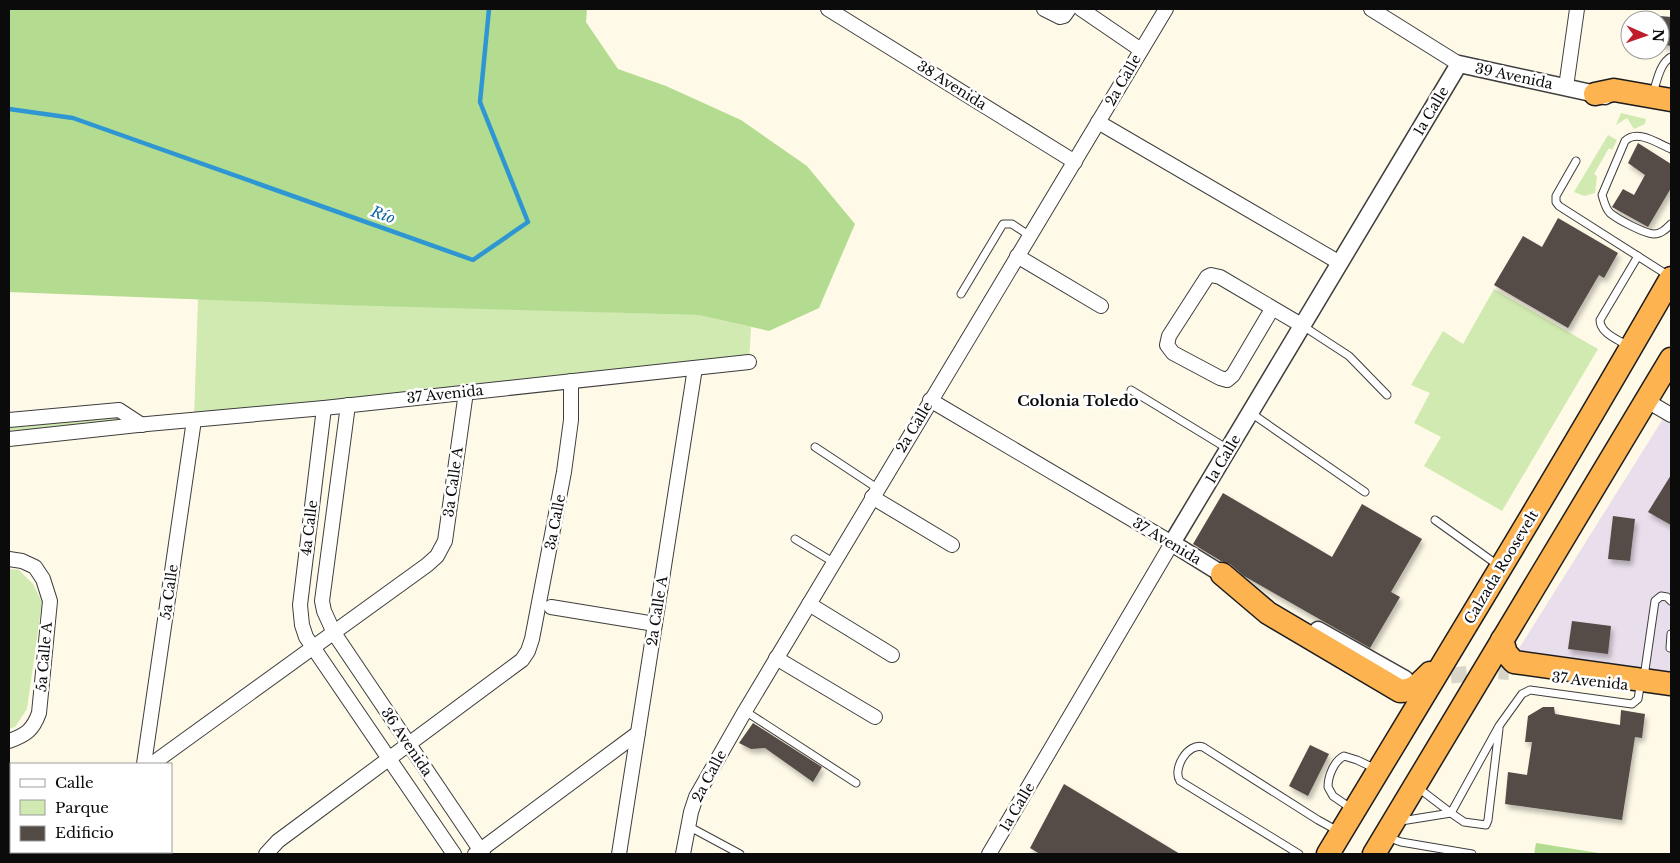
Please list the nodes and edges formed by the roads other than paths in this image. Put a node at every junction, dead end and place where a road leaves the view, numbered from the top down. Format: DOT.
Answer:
graph roads {
  1 [pos="828,9"];
  2 [pos="1044,9"];
  3 [pos="1069,9"];
  4 [pos="1081,9"];
  5 [pos="1166,9"];
  6 [pos="1371,9"];
  7 [pos="1577,9"];
  8 [pos="1141,50"];
  9 [pos="1671,57"];
  10 [pos="1459,64"];
  11 [pos="1566,87"];
  12 [pos="1595,94"];
  13 [pos="1661,98"];
  14 [pos="1671,108"];
  15 [pos="1098,122"];
  16 [pos="1671,149"];
  17 [pos="1576,161"];
  18 [pos="1075,162"];
  19 [pos="1671,224"];
  20 [pos="1030,236"];
  21 [pos="1017,256"];
  22 [pos="1638,256"];
  23 [pos="1340,262"];
  24 [pos="1671,278"];
  25 [pos="961,294"];
  26 [pos="1100,306"];
  27 [pos="1272,309"];
  28 [pos="1303,326"];
  29 [pos="1631,348"];
  30 [pos="1671,359"];
  31 [pos="749,362"];
  32 [pos="695,368"];
  33 [pos="571,381"];
  34 [pos="1131,390"];
  35 [pos="466,392"];
  36 [pos="1387,395"];
  37 [pos="930,400"];
  38 [pos="1647,401"];
  39 [pos="348,405"];
  40 [pos="324,408"];
  41 [pos="1250,413"];
  42 [pos="1671,415"];
  43 [pos="9,420"];
  44 [pos="194,420"];
  45 [pos="142,425"];
  46 [pos="9,439"];
  47 [pos="814,447"];
  48 [pos="1229,449"];
  49 [pos="875,492"];
  50 [pos="1365,492"];
  51 [pos="1435,520"];
  52 [pos="795,539"];
  53 [pos="1172,543"];
  54 [pos="952,545"];
  55 [pos="9,560"];
  56 [pos="833,562"];
  57 [pos="1501,568"];
  58 [pos="1222,574"];
  59 [pos="1671,601"];
  60 [pos="809,604"];
  61 [pos="551,607"];
  62 [pos="655,624"];
  63 [pos="334,633"];
  64 [pos="1671,634"];
  65 [pos="1502,640"];
  66 [pos="313,647"];
  67 [pos="1670,648"];
  68 [pos="892,655"];
  69 [pos="776,658"];
  70 [pos="1445,658"];
  71 [pos="1509,672"];
  72 [pos="1405,679"];
  73 [pos="1642,683"];
  74 [pos="1671,684"];
  75 [pos="1671,690"];
  76 [pos="745,711"];
  77 [pos="875,717"];
  78 [pos="1499,726"];
  79 [pos="638,733"];
  80 [pos="9,741"];
  81 [pos="408,745"];
  82 [pos="389,760"];
  83 [pos="144,763"];
  84 [pos="153,763"];
  85 [pos="1378,770"];
  86 [pos="856,783"];
  87 [pos="1415,785"];
  88 [pos="1354,810"];
  89 [pos="1451,813"];
  90 [pos="688,826"];
  91 [pos="1341,833"];
  92 [pos="1384,838"];
  93 [pos="480,853"];
  94 [pos="266,854"];
  95 [pos="454,854"];
  96 [pos="620,854"];
  97 [pos="682,854"];
  98 [pos="740,854"];
  99 [pos="989,854"];
  100 [pos="1299,854"];
  101 [pos="1328,854"];
  102 [pos="1472,854"];
  1 -- 18 [label="street, 38 Avenida"];
  2 -- 3 [label="street"];
  4 -- 8 [label="street"];
  5 -- 8 [label="street, 2a Calle"];
  6 -- 10 [label="street, 39 Avenida"];
  7 -- 11 [label="street"];
  8 -- 15 [label="street, 2a Calle"];
  9 -- 13 [label="lane"];
  10 -- 11 [label="street, 39 Avenida"];
  10 -- 23 [label="street, 1a Calle"];
  11 -- 12 [label="street, 39 Avenida"];
  12 -- 13 [label="highway"];
  12 -- 14 [label="street, 39 Avenida"];
  15 -- 18 [label="street, 2a Calle"];
  15 -- 23 [label="street"];
  16 -- 19 [label="lane"];
  17 -- 22 [label="lane"];
  18 -- 20 [label="street, 2a Calle"];
  20 -- 21 [label="street, 2a Calle"];
  20 -- 25 [label="lane"];
  21 -- 26 [label="street"];
  21 -- 37 [label="street, 2a Calle"];
  22 -- 24 [label="lane"];
  22 -- 29 [label="lane"];
  23 -- 28 [label="street, 1a Calle"];
  24 -- 29 [label="highway, Calzada Roosevelt"];
  27 -- 27 [label="street"];
  27 -- 28 [label="street"];
  28 -- 36 [label="lane"];
  28 -- 41 [label="street, 1a Calle"];
  29 -- 57 [label="highway, Calzada Roosevelt"];
  30 -- 38 [label="highway"];
  31 -- 32 [label="street, 37 Avenida"];
  32 -- 33 [label="street, 37 Avenida"];
  32 -- 62 [label="street, 2a Calle A"];
  33 -- 35 [label="street, 37 Avenida"];
  33 -- 81 [label="street, 3a Calle"];
  34 -- 48 [label="lane"];
  35 -- 39 [label="street, 37 Avenida"];
  35 -- 63 [label="street, 3a Calle A"];
  37 -- 49 [label="street, 2a Calle"];
  37 -- 53 [label="street, 37 Avenida"];
  38 -- 42 [label="street"];
  38 -- 65 [label="highway"];
  39 -- 40 [label="street, 37 Avenida"];
  39 -- 63 [label="street, 4a Calle"];
  40 -- 44 [label="street, 37 Avenida"];
  40 -- 66 [label="street, 4a Calle"];
  41 -- 48 [label="street, 1a Calle"];
  41 -- 50 [label="lane"];
  43 -- 45 [label="street"];
  44 -- 45 [label="street, 37 Avenida"];
  44 -- 83 [label="street, 5a Calle"];
  45 -- 46 [label="street, 37 Avenida"];
  47 -- 49 [label="lane"];
  48 -- 53 [label="street, 1a Calle"];
  49 -- 54 [label="street"];
  49 -- 56 [label="street, 2a Calle"];
  51 -- 57 [label="lane"];
  52 -- 56 [label="lane"];
  53 -- 58 [label="street, 37 Avenida"];
  53 -- 99 [label="street, 1a Calle"];
  55 -- 80 [label="street, 5a Calle A"];
  56 -- 60 [label="street, 2a Calle"];
  57 -- 70 [label="highway, Calzada Roosevelt"];
  58 -- 70 [label="highway"];
  58 -- 72 [label="street, 37 Avenida"];
  59 -- 73 [label="lane"];
  60 -- 68 [label="street"];
  60 -- 69 [label="street, 2a Calle"];
  61 -- 62 [label="street"];
  62 -- 79 [label="street, 2a Calle A"];
  63 -- 66 [label="street, 3a Calle A"];
  63 -- 81 [label="street, 36 Avenida"];
  64 -- 67 [label="lane"];
  65 -- 73 [label="highway"];
  65 -- 87 [label="highway"];
  66 -- 82 [label="street, 36 Avenida"];
  66 -- 84 [label="street, 3a Calle A"];
  69 -- 76 [label="street, 2a Calle"];
  69 -- 77 [label="street"];
  70 -- 85 [label="highway, Calzada Roosevelt"];
  71 -- 73 [label="street, 37 Avenida"];
  73 -- 74 [label="highway"];
  73 -- 75 [label="street, 37 Avenida"];
  73 -- 78 [label="lane"];
  76 -- 86 [label="lane"];
  76 -- 90 [label="street, 2a Calle"];
  78 -- 89 [label="lane"];
  78 -- 89 [label="lane"];
  79 -- 93 [label="street"];
  79 -- 96 [label="street, 2a Calle A"];
  81 -- 82 [label="street"];
  81 -- 93 [label="street, 36 Avenida"];
  82 -- 94 [label="street"];
  82 -- 95 [label="street, 36 Avenida"];
  85 -- 88 [label="highway, Calzada Roosevelt"];
  85 -- 88 [label="lane"];
  87 -- 89 [label="lane"];
  87 -- 92 [label="highway"];
  88 -- 91 [label="highway, Calzada Roosevelt"];
  89 -- 92 [label="lane"];
  90 -- 97 [label="street, 2a Calle"];
  90 -- 98 [label="lane"];
  91 -- 100 [label="lane"];
  91 -- 101 [label="highway, Calzada Roosevelt"];
  92 -- 102 [label="lane"];
}
